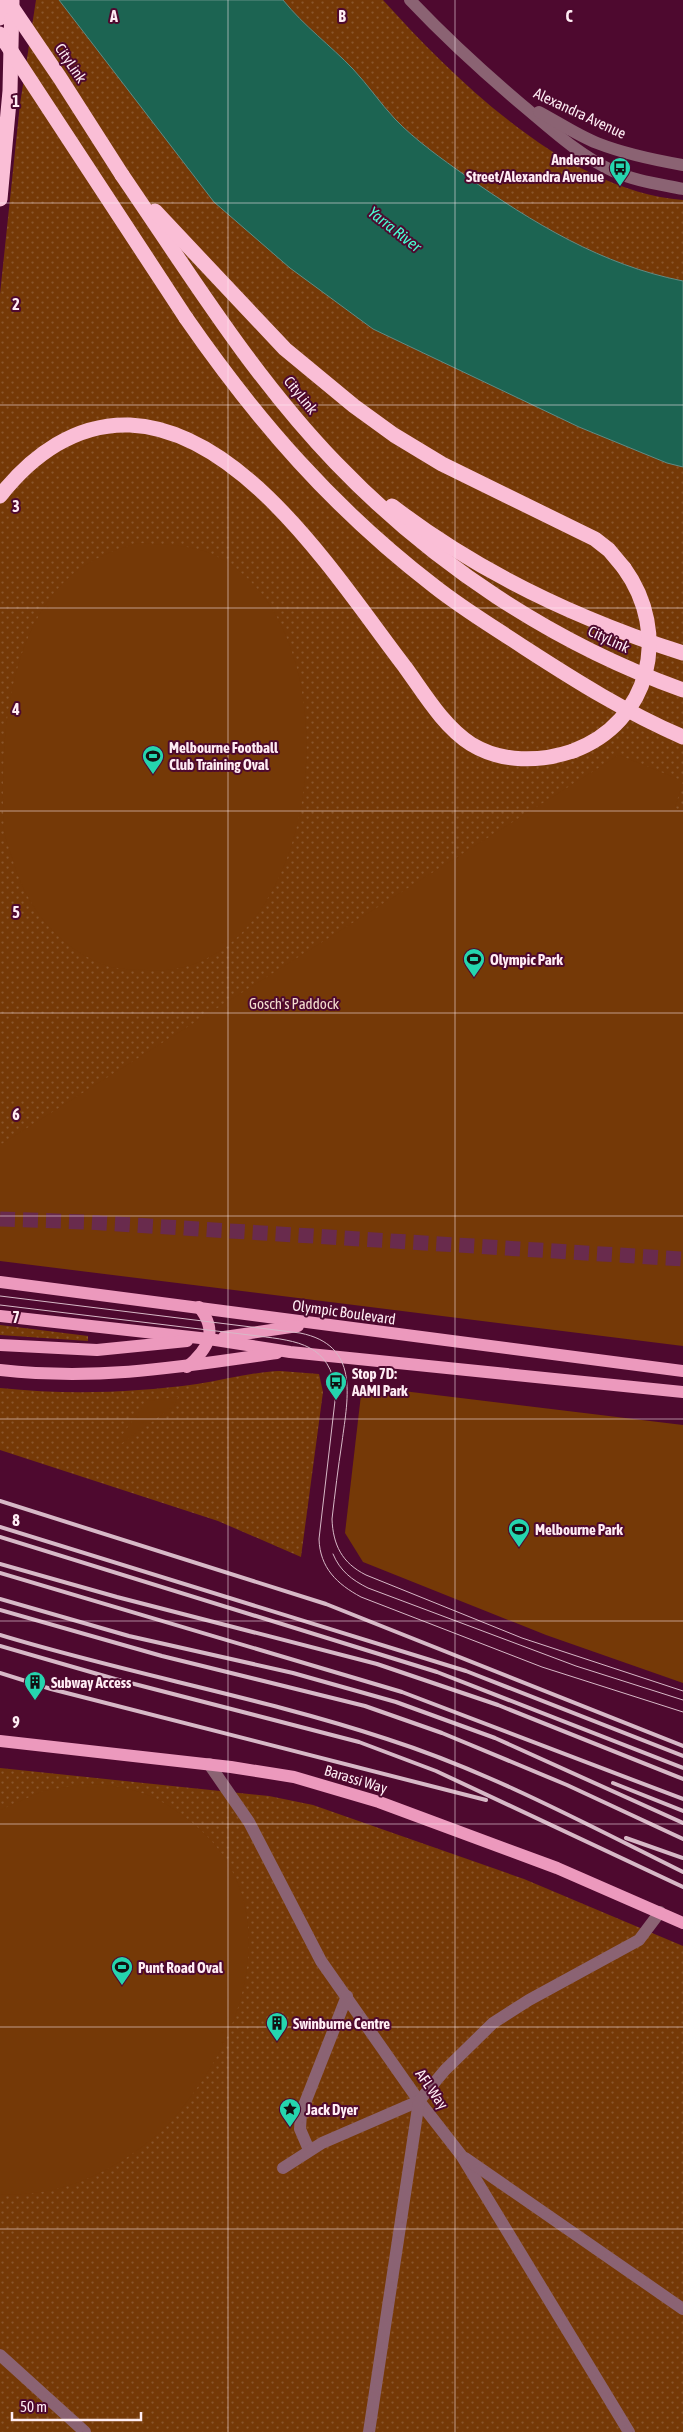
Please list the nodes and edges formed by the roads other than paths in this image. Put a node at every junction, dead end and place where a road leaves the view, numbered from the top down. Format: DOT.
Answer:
graph roads {
  1 [pos="5,0"];
  2 [pos="12,0"];
  3 [pos="410,0"];
  4 [pos="0,18"];
  5 [pos="0,34"];
  6 [pos="521,103"];
  7 [pos="683,165"];
  8 [pos="122,175"];
  9 [pos="683,189"];
  10 [pos="0,198"];
  11 [pos="335,462"];
  12 [pos="0,496"];
  13 [pos="683,653"];
  14 [pos="683,690"];
  15 [pos="683,737"];
  16 [pos="0,1282"];
  17 [pos="199,1307"];
  18 [pos="0,1316"];
  19 [pos="313,1324"];
  20 [pos="209,1339"];
  21 [pos="0,1345"];
  22 [pos="290,1352"];
  23 [pos="187,1367"];
  24 [pos="0,1370"];
  25 [pos="683,1371"];
  26 [pos="683,1392"];
  27 [pos="0,1741"];
  28 [pos="209,1764"];
  29 [pos="660,1912"];
  30 [pos="683,1923"];
  31 [pos="346,1996"];
  32 [pos="419,2101"];
  33 [pos="309,2150"];
  34 [pos="461,2155"];
  35 [pos="283,2168"];
  36 [pos="683,2309"];
  37 [pos="0,2355"];
  38 [pos="85,2432"];
  39 [pos="369,2432"];
  40 [pos="629,2432"];
  1 -- 4 [label="highway"];
  1 -- 8 [label="highway, CityLink, bridge"];
  2 -- 10 [label="highway"];
  3 -- 6 [label="street, Alexandra Avenue"];
  5 -- 15 [label="highway, bridge"];
  6 -- 7 [label="street, Alexandra Avenue"];
  6 -- 9 [label="street, Alexandra Avenue"];
  8 -- 11 [label="highway, CityLink"];
  8 -- 12 [label="highway, bridge"];
  11 -- 13 [label="highway"];
  11 -- 14 [label="highway, CityLink"];
  16 -- 17 [label="main road, Olympic Boulevard"];
  17 -- 19 [label="main road, Olympic Boulevard"];
  17 -- 20 [label="main road"];
  18 -- 20 [label="main road"];
  19 -- 20 [label="main road"];
  19 -- 25 [label="main road, Olympic Boulevard"];
  20 -- 21 [label="main road"];
  20 -- 22 [label="main road"];
  20 -- 23 [label="main road"];
  22 -- 23 [label="main road"];
  22 -- 26 [label="main road"];
  23 -- 24 [label="main road"];
  27 -- 28 [label="main road, Barassi Way"];
  28 -- 29 [label="main road, Barassi Way"];
  28 -- 31 [label="street, AFL Way"];
  29 -- 30 [label="main road, Barassi Way"];
  29 -- 32 [label="street"];
  31 -- 32 [label="street, AFL Way"];
  31 -- 33 [label="street"];
  32 -- 33 [label="street"];
  32 -- 34 [label="street, AFL Way"];
  32 -- 39 [label="street"];
  33 -- 35 [label="street"];
  34 -- 36 [label="street"];
  34 -- 40 [label="street, AFL Way"];
  37 -- 38 [label="street"];
}
